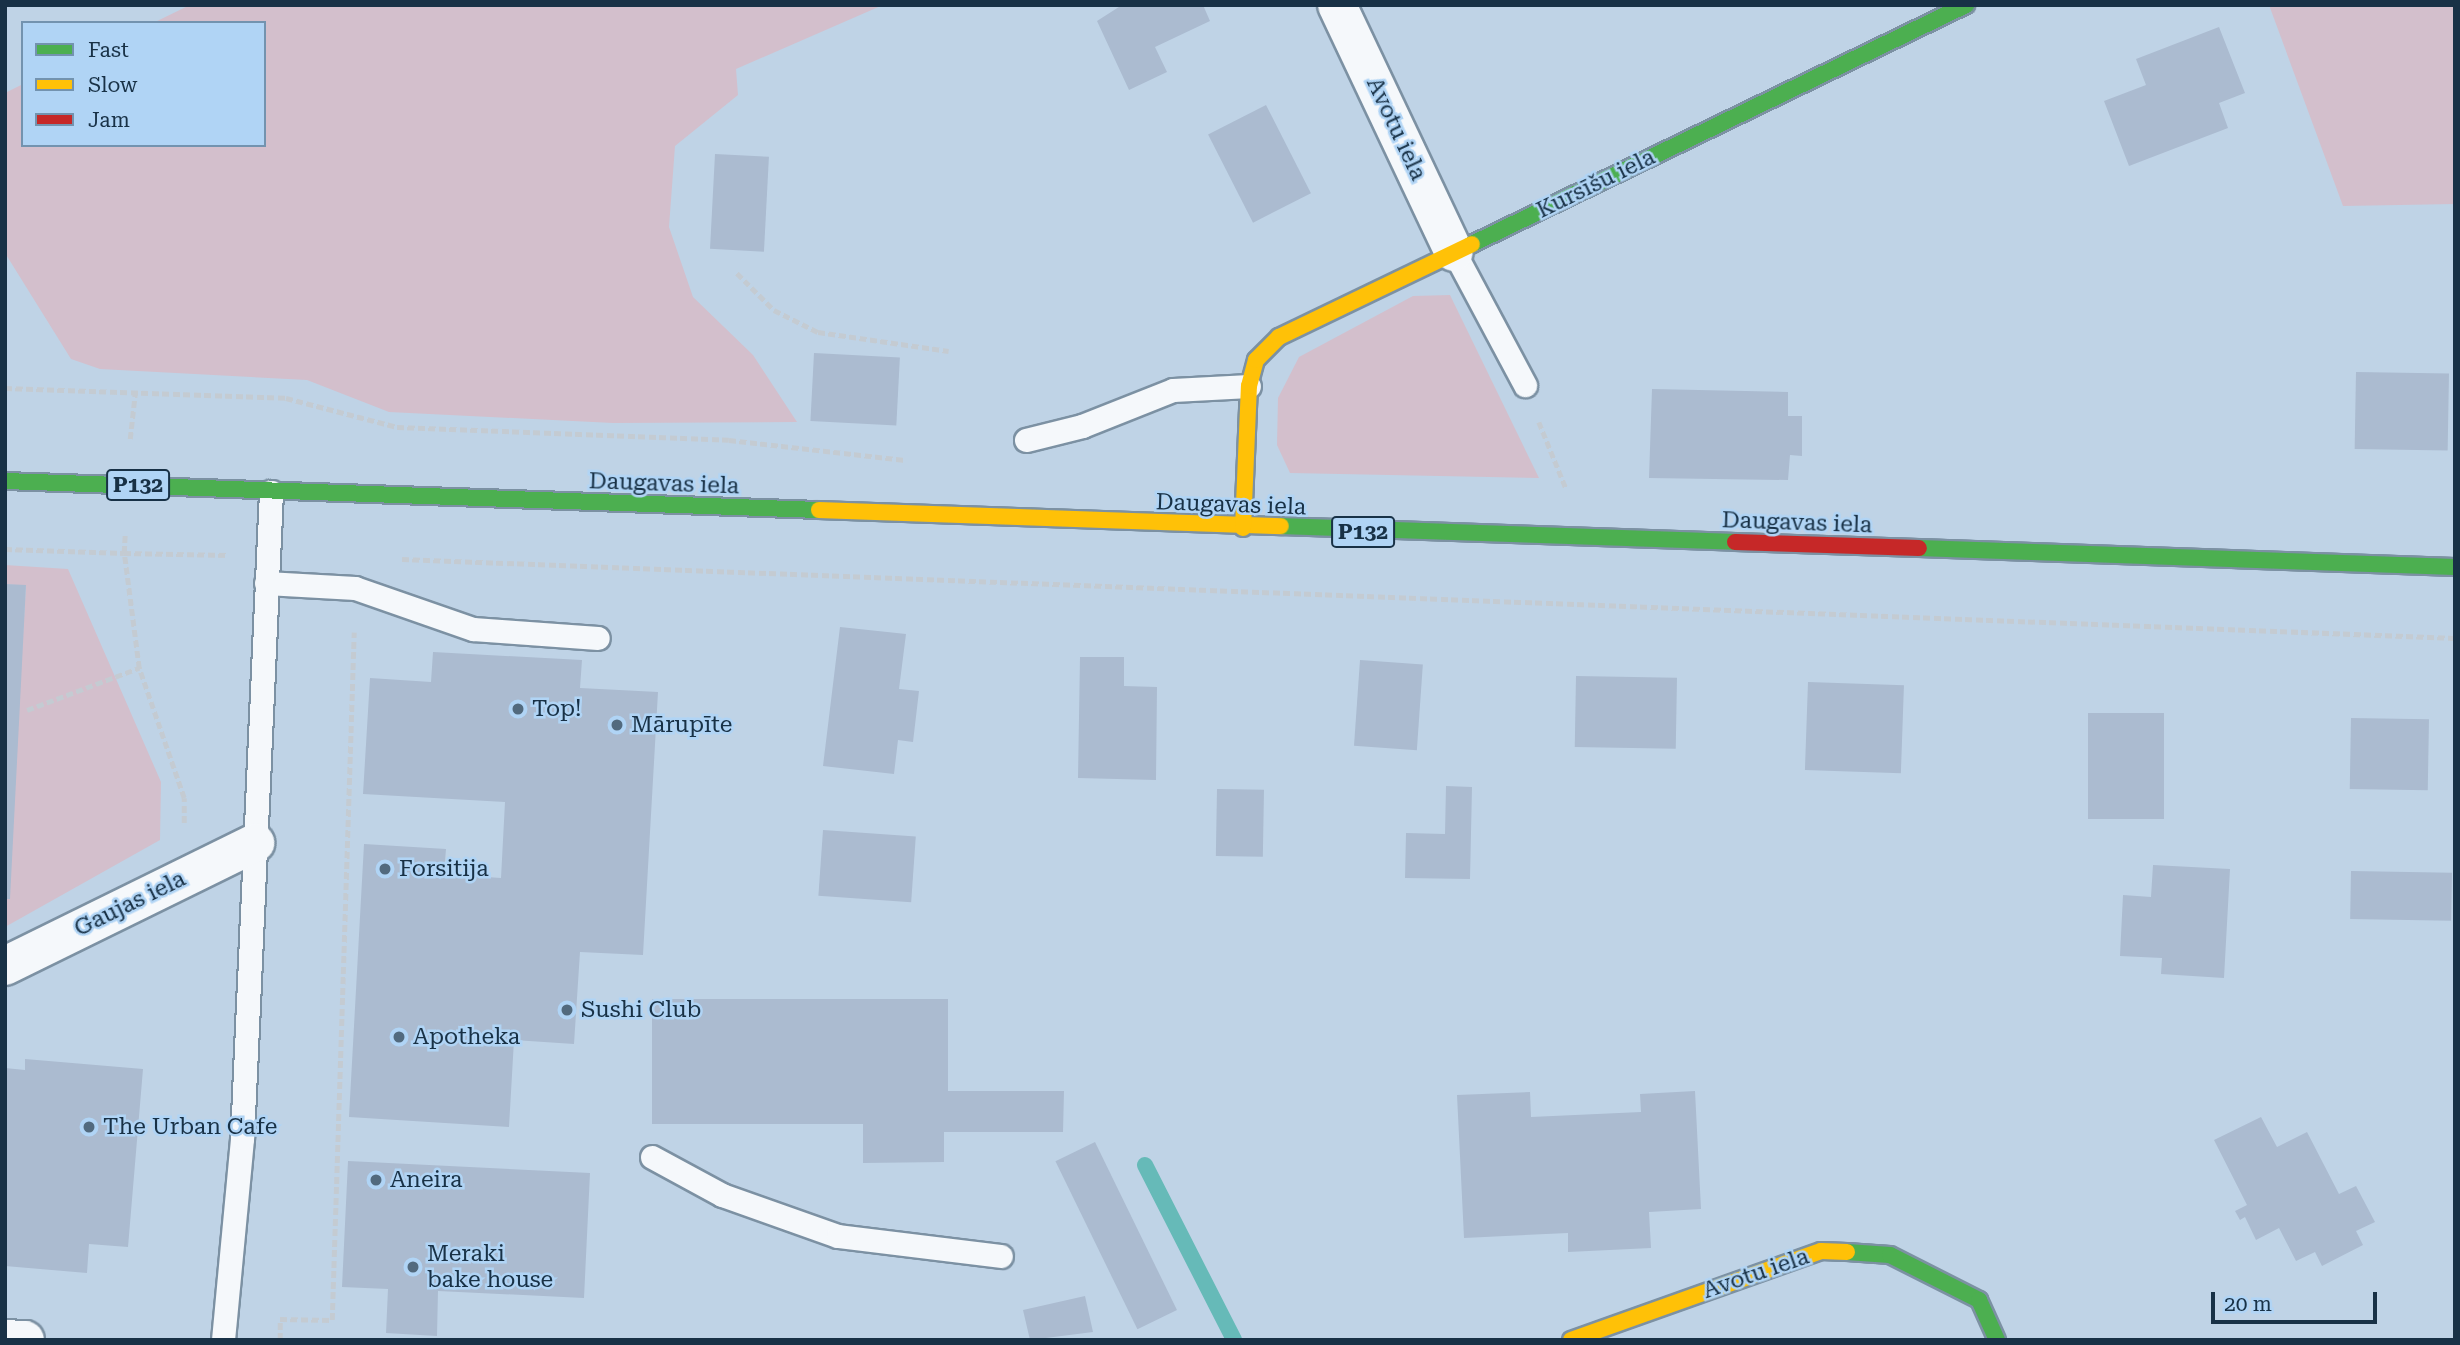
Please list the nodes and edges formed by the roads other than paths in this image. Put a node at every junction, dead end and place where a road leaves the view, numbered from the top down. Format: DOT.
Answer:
graph roads {
  1 [pos="1337,5"];
  2 [pos="1966,5"];
  3 [pos="1454,252"];
  4 [pos="1525,385"];
  5 [pos="1249,386"];
  6 [pos="1026,440"];
  7 [pos="5,481"];
  8 [pos="271,492"];
  9 [pos="1243,528"];
  10 [pos="2455,567"];
  11 [pos="266,583"];
  12 [pos="598,638"];
  13 [pos="255,843"];
  14 [pos="5,966"];
  15 [pos="652,1157"];
  16 [pos="1001,1256"];
  17 [pos="5,1339"];
  18 [pos="25,1340"];
  19 [pos="223,1340"];
  20 [pos="1571,1340"];
  21 [pos="1997,1340"];
  1 -- 3 [label="street, Avotu iela"];
  2 -- 3 [label="main road, Kursīšu iela"];
  3 -- 4 [label="lane"];
  3 -- 5 [label="main road, Kursīšu iela"];
  5 -- 6 [label="lane"];
  5 -- 9 [label="main road, Kursīšu iela"];
  7 -- 8 [label="main road, Daugavas iela / P132"];
  8 -- 9 [label="main road, Daugavas iela / P132"];
  8 -- 11 [label="lane"];
  9 -- 10 [label="main road, Daugavas iela / P132"];
  11 -- 12 [label="lane"];
  11 -- 13 [label="lane"];
  13 -- 14 [label="street, Gaujas iela"];
  13 -- 19 [label="lane"];
  15 -- 16 [label="lane"];
  17 -- 18 [label="street"];
  20 -- 21 [label="main road, Avotu iela"];
}
